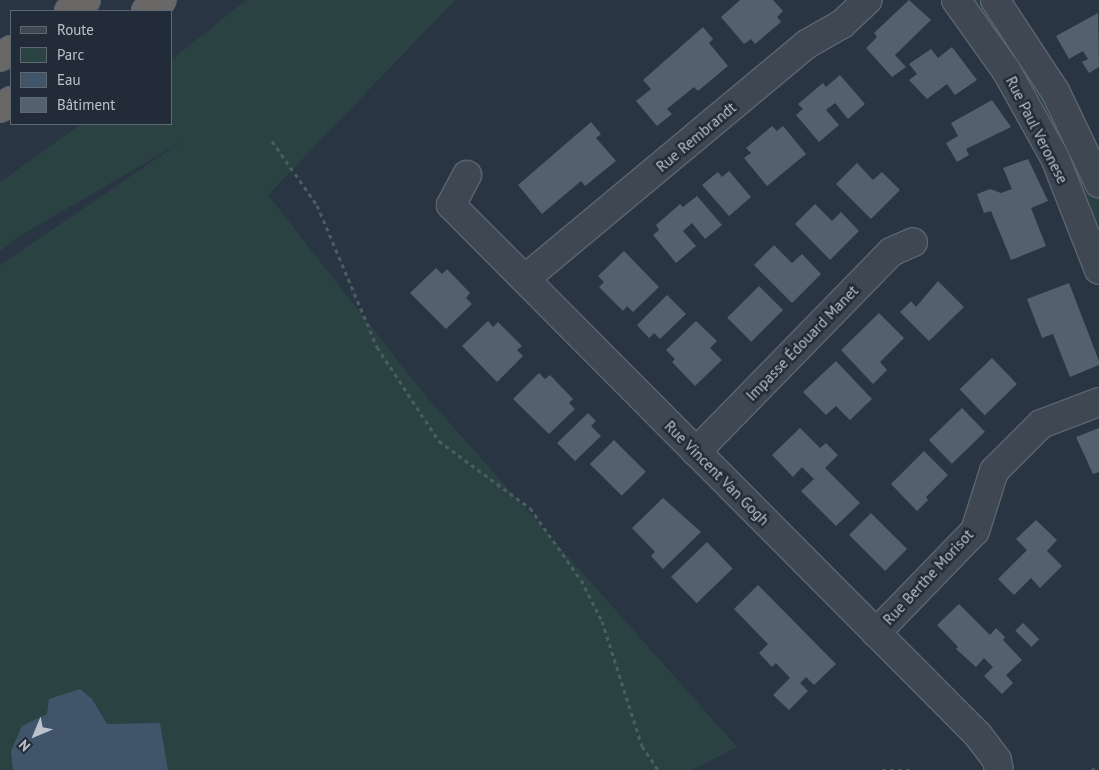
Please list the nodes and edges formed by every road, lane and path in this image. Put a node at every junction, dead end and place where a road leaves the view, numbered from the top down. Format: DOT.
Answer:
graph roads {
  1 [pos="86,0"];
  2 [pos="162,0"];
  3 [pos="868,0"];
  4 [pos="956,0"];
  5 [pos="995,0"];
  6 [pos="71,10"];
  7 [pos="147,10"];
  8 [pos="272,141"];
  9 [pos="467,175"];
  10 [pos="1099,183"];
  11 [pos="913,242"];
  12 [pos="1099,270"];
  13 [pos="526,278"];
  14 [pos="1099,402"];
  15 [pos="696,452"];
  16 [pos="876,633"];
  17 [pos="1099,768"];
  18 [pos="658,770"];
  19 [pos="882,770"];
  20 [pos="910,770"];
  21 [pos="999,770"];
  22 [pos="1090,770"];
  1 -- 6 [label="highway"];
  2 -- 7 [label="highway"];
  3 -- 13 [label="street, Rue Rembrandt"];
  4 -- 12 [label="street, Rue Paul Veronese"];
  5 -- 10 [label="street, Rue Paul Veronese"];
  8 -- 18 [label="path"];
  9 -- 13 [label="street, Rue Vincent Van Gogh"];
  11 -- 15 [label="street, Impasse Édouard Manet"];
  13 -- 15 [label="street, Rue Vincent Van Gogh"];
  14 -- 16 [label="street, Rue Berthe Morisot"];
  15 -- 16 [label="street, Rue Vincent Van Gogh"];
  16 -- 21 [label="street, Rue Vincent Van Gogh"];
  17 -- 22 [label="path"];
  19 -- 20 [label="path"];
}
